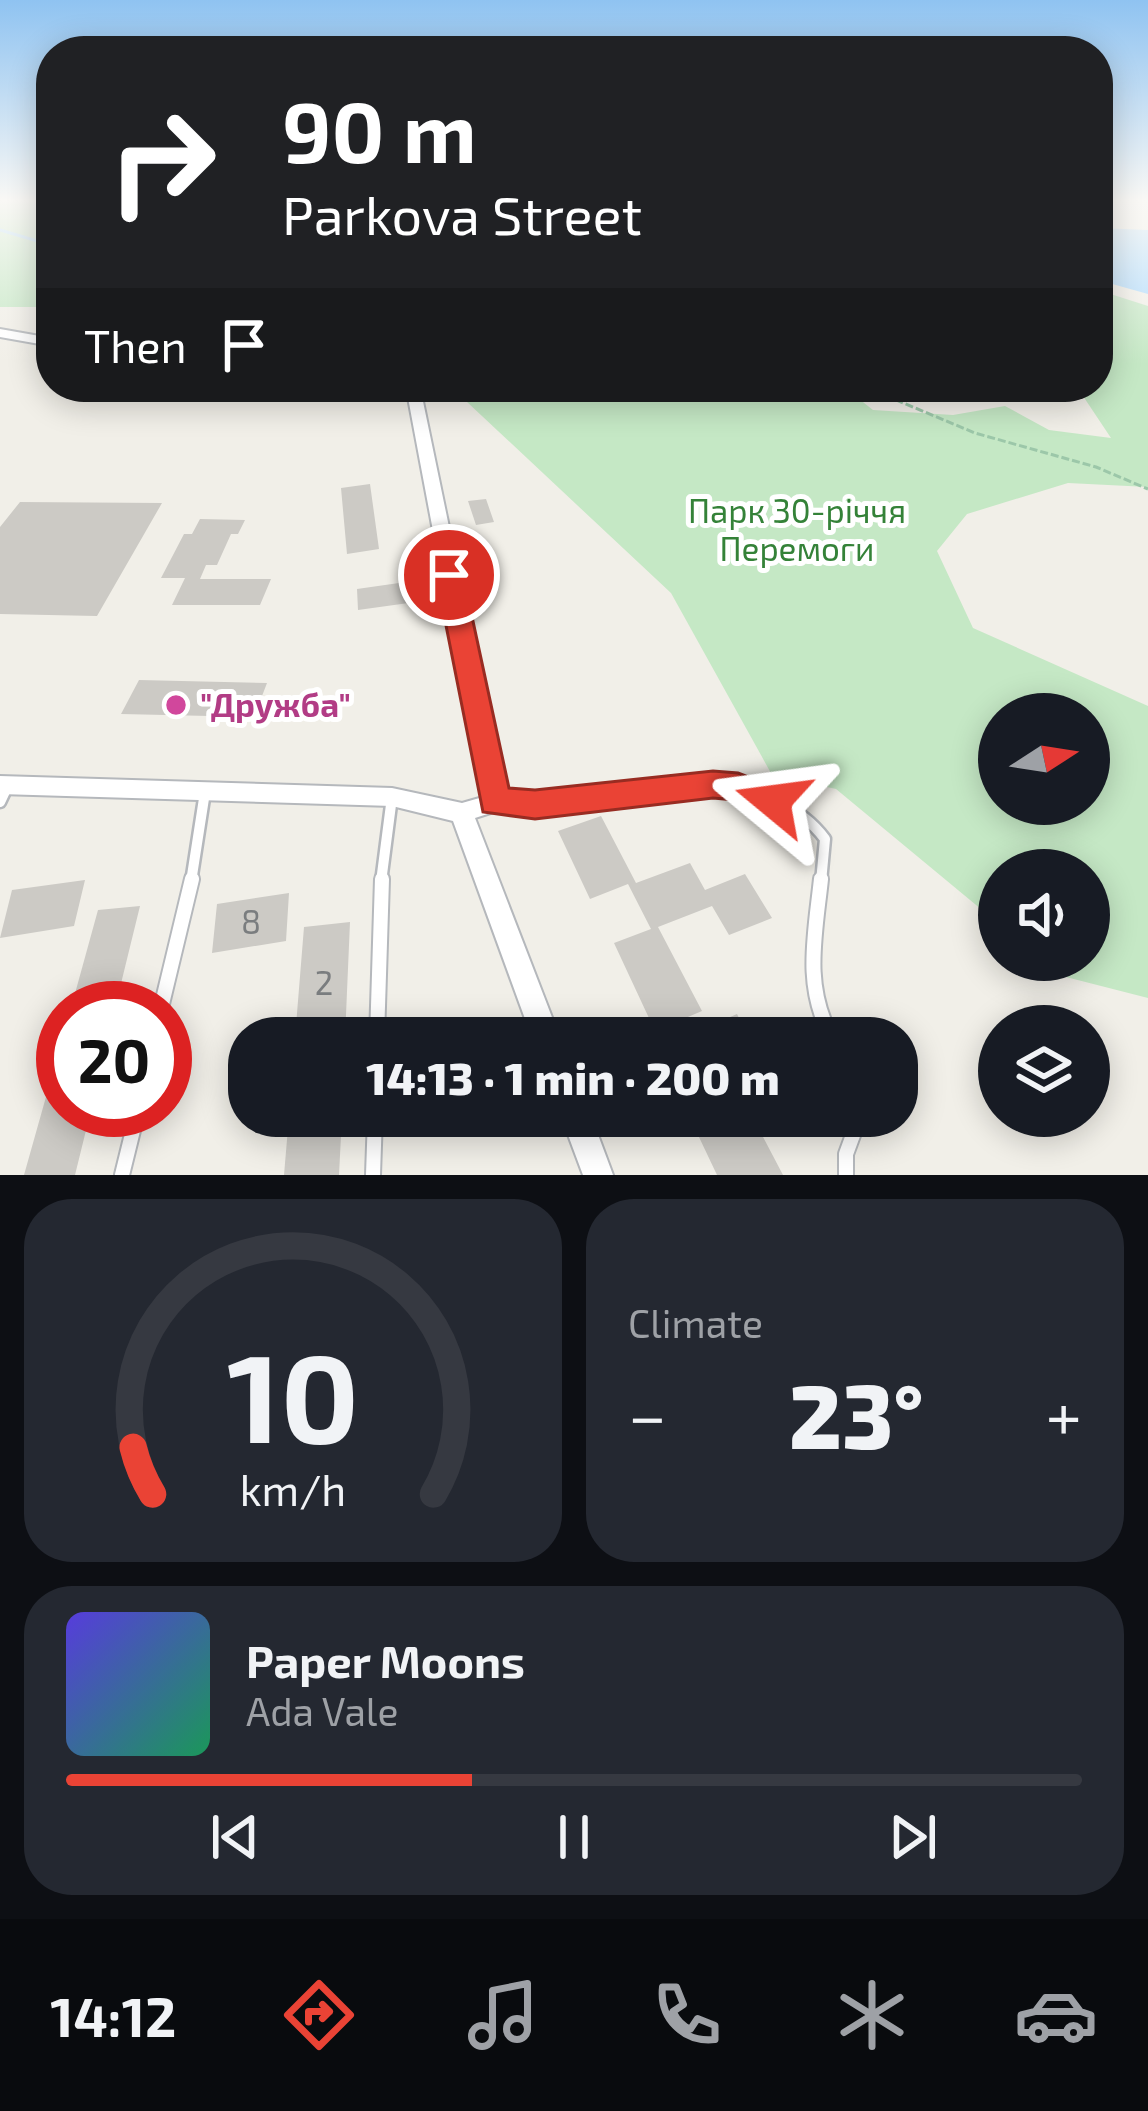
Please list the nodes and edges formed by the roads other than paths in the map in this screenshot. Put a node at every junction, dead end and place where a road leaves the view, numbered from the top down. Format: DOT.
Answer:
graph roads {
  1 [pos="0,333"];
  2 [pos="36,339"];
  3 [pos="416,402"];
  4 [pos="2,791"];
  5 [pos="205,792"];
  6 [pos="392,797"];
  7 [pos="495,802"];
  8 [pos="462,813"];
  9 [pos="167,981"];
  10 [pos="378,1017"];
  11 [pos="538,1017"];
  12 [pos="823,1017"];
  13 [pos="131,1137"];
  14 [pos="375,1137"];
  15 [pos="584,1137"];
  16 [pos="852,1137"];
  17 [pos="122,1175"];
  18 [pos="374,1175"];
  19 [pos="598,1175"];
  20 [pos="846,1175"];
  1 -- 2 [label="street"];
  3 -- 7 [label="street"];
  4 -- 5 [label="street"];
  5 -- 6 [label="street"];
  5 -- 9 [label="lane"];
  6 -- 8 [label="street"];
  6 -- 10 [label="lane"];
  7 -- 8 [label="street"];
  7 -- 12 [label="lane"];
  8 -- 11 [label="street"];
  13 -- 17 [label="lane"];
  14 -- 18 [label="lane"];
  15 -- 19 [label="street"];
  16 -- 20 [label="lane"];
}
